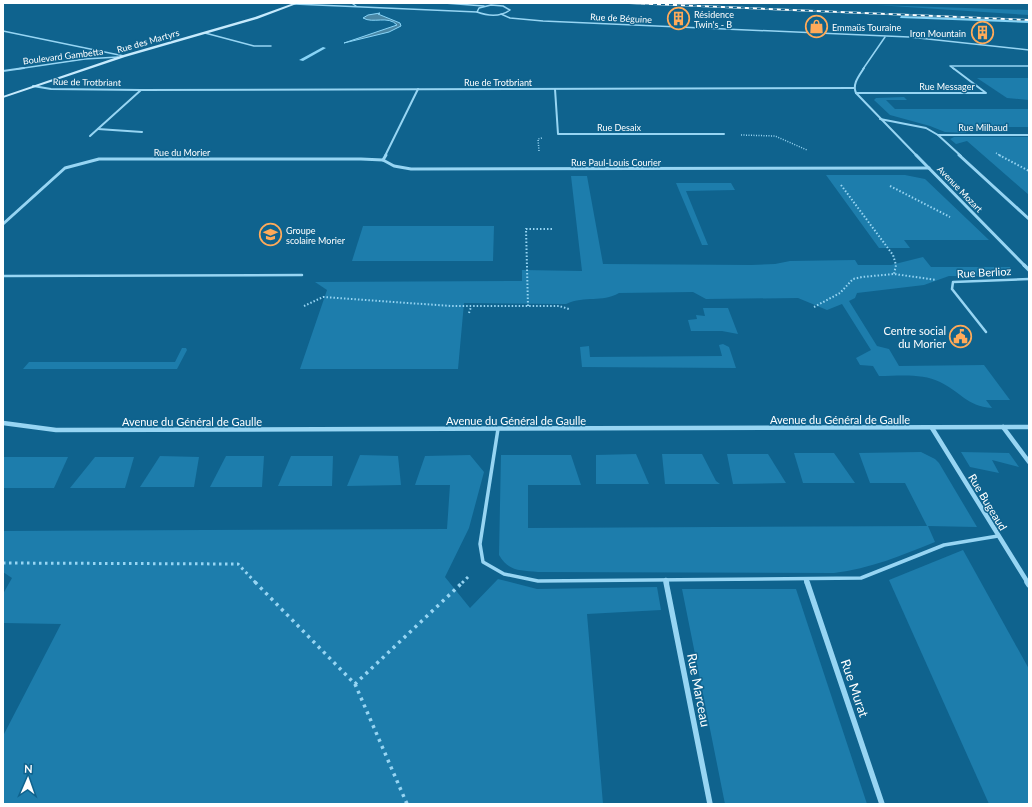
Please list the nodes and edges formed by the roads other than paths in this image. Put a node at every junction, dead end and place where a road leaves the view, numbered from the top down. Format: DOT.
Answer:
graph roads {
  1 [pos="355,3"];
  2 [pos="444,3"];
  3 [pos="296,4"];
  4 [pos="356,6"];
  5 [pos="486,6"];
  6 [pos="477,12"];
  7 [pos="501,14"];
  8 [pos="3,31"];
  9 [pos="204,33"];
  10 [pos="886,36"];
  11 [pos="271,46"];
  12 [pos="1029,50"];
  13 [pos="124,56"];
  14 [pos="1029,66"];
  15 [pos="3,71"];
  16 [pos="33,86"];
  17 [pos="854,88"];
  18 [pos="418,89"];
  19 [pos="554,89"];
  20 [pos="141,90"];
  21 [pos="856,93"];
  22 [pos="3,97"];
  23 [pos="880,119"];
  24 [pos="98,128"];
  25 [pos="142,132"];
  26 [pos="724,134"];
  27 [pos="1029,134"];
  28 [pos="938,135"];
  29 [pos="90,136"];
  30 [pos="383,160"];
  31 [pos="929,168"];
  32 [pos="1024,214"];
  33 [pos="1029,214"];
  34 [pos="1029,219"];
  35 [pos="3,224"];
  36 [pos="1029,270"];
  37 [pos="302,275"];
  38 [pos="3,276"];
  39 [pos="1029,280"];
  40 [pos="986,332"];
  41 [pos="3,423"];
  42 [pos="1003,427"];
  43 [pos="1029,427"];
  44 [pos="932,428"];
  45 [pos="498,429"];
  46 [pos="1029,462"];
  47 [pos="998,536"];
  48 [pos="666,580"];
  49 [pos="806,580"];
  50 [pos="1029,585"];
  51 [pos="710,804"];
  52 [pos="882,804"];
  1 -- 4 [label="lane"];
  2 -- 5 [label="street"];
  3 -- 4 [label="street, Rue de Béguine"];
  3 -- 9 [label="main road, Rue des Martyrs"];
  4 -- 6 [label="street, Rue de Béguine"];
  5 -- 6 [label="street"];
  5 -- 7 [label="street"];
  6 -- 7 [label="street, Rue de Béguine"];
  7 -- 10 [label="street, Rue de Béguine"];
  8 -- 13 [label="street"];
  9 -- 11 [label="street"];
  9 -- 13 [label="main road, Rue des Martyrs"];
  10 -- 12 [label="street, Rue de Béguine"];
  10 -- 17 [label="street"];
  13 -- 15 [label="street, Boulevard Gambetta"];
  13 -- 16 [label="main road, Rue des Martyrs"];
  14 -- 21 [label="street, Rue Messager"];
  16 -- 20 [label="street, Rue de Trotbriant"];
  16 -- 22 [label="main road, Rue des Martyrs"];
  17 -- 19 [label="street, Rue de Trotbriant"];
  17 -- 21 [label="street, Avenue Mozart"];
  18 -- 19 [label="street, Rue de Trotbriant"];
  18 -- 20 [label="street, Rue de Trotbriant"];
  18 -- 30 [label="street"];
  19 -- 26 [label="street, Rue Desaix"];
  20 -- 24 [label="street, Rue de Trotbriant"];
  21 -- 23 [label="street, Avenue Mozart"];
  23 -- 28 [label="street"];
  23 -- 31 [label="street, Avenue Mozart"];
  24 -- 25 [label="street"];
  24 -- 29 [label="street, Rue de Trotbriant"];
  27 -- 28 [label="street, Rue Milhaud"];
  28 -- 32 [label="street"];
  30 -- 31 [label="street, Rue Paul-Louis Courier"];
  30 -- 35 [label="street, Rue du Morier"];
  31 -- 36 [label="street, Avenue Mozart"];
  32 -- 33 [label="street"];
  32 -- 34 [label="street"];
  37 -- 38 [label="lane"];
  39 -- 40 [label="lane, Rue Berlioz"];
  41 -- 45 [label="street, Avenue du Général de Gaulle"];
  42 -- 43 [label="street, Avenue du Général de Gaulle"];
  42 -- 44 [label="street, Avenue du Général de Gaulle"];
  42 -- 46 [label="street"];
  44 -- 45 [label="street, Avenue du Général de Gaulle"];
  44 -- 47 [label="street, Rue Bugeaud"];
  45 -- 48 [label="lane"];
  47 -- 49 [label="lane"];
  47 -- 50 [label="street, Rue Bugeaud"];
  48 -- 49 [label="lane"];
  48 -- 51 [label="street, Rue Marceau"];
  49 -- 52 [label="street, Rue Murat"];
}
